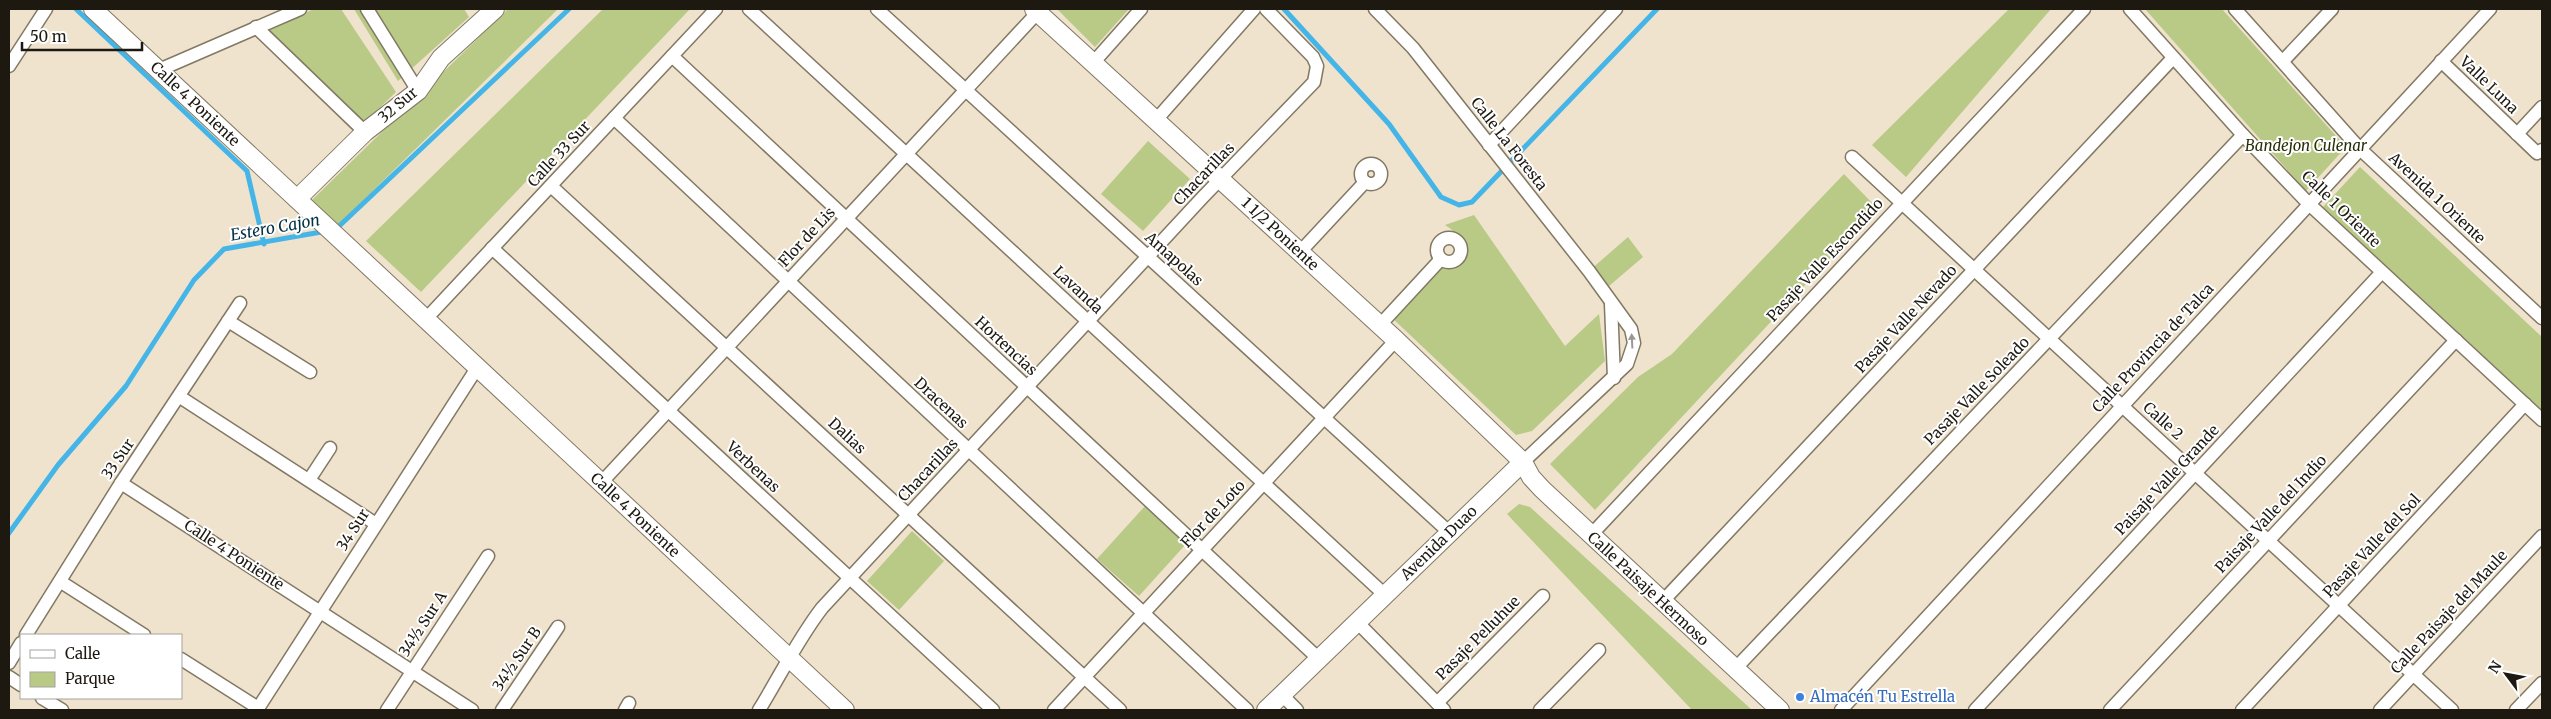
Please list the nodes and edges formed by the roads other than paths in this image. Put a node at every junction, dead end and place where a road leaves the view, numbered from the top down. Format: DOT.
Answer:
graph roads {
  1 [pos="46,9"];
  2 [pos="93,9"];
  3 [pos="300,9"];
  4 [pos="367,9"];
  5 [pos="494,9"];
  6 [pos="716,9"];
  7 [pos="749,9"];
  8 [pos="877,9"];
  9 [pos="1141,9"];
  10 [pos="1254,9"];
  11 [pos="1266,9"];
  12 [pos="1375,9"];
  13 [pos="1616,9"];
  14 [pos="2084,9"];
  15 [pos="2130,9"];
  16 [pos="2236,9"];
  17 [pos="2332,9"];
  18 [pos="2490,9"];
  19 [pos="1036,11"];
  20 [pos="256,27"];
  21 [pos="672,56"];
  22 [pos="2173,58"];
  23 [pos="2282,61"];
  24 [pos="2441,61"];
  25 [pos="1094,63"];
  26 [pos="9,66"];
  27 [pos="159,70"];
  28 [pos="965,89"];
  29 [pos="418,91"];
  30 [pos="2542,107"];
  31 [pos="614,118"];
  32 [pos="1156,120"];
  33 [pos="366,132"];
  34 [pos="2517,134"];
  35 [pos="2243,135"];
  36 [pos="1489,145"];
  37 [pos="2360,149"];
  38 [pos="2540,151"];
  39 [pos="906,154"];
  40 [pos="1852,157"];
  41 [pos="1221,180"];
  42 [pos="1365,182"];
  43 [pos="551,186"];
  44 [pos="297,199"];
  45 [pos="1901,202"];
  46 [pos="2309,204"];
  47 [pos="846,218"];
  48 [pos="492,248"];
  49 [pos="1300,252"];
  50 [pos="1148,257"];
  51 [pos="1441,259"];
  52 [pos="1974,271"];
  53 [pos="2382,272"];
  54 [pos="788,281"];
  55 [pos="240,303"];
  56 [pos="1611,304"];
  57 [pos="2542,318"];
  58 [pos="425,320"];
  59 [pos="228,321"];
  60 [pos="1088,322"];
  61 [pos="1380,325"];
  62 [pos="2050,339"];
  63 [pos="1396,340"];
  64 [pos="2456,340"];
  65 [pos="726,347"];
  66 [pos="477,368"];
  67 [pos="310,372"];
  68 [pos="1614,378"];
  69 [pos="1027,387"];
  70 [pos="180,397"];
  71 [pos="2525,404"];
  72 [pos="2122,407"];
  73 [pos="668,411"];
  74 [pos="1324,418"];
  75 [pos="2542,420"];
  76 [pos="330,448"];
  77 [pos="968,450"];
  78 [pos="1523,462"];
  79 [pos="2197,473"];
  80 [pos="309,480"];
  81 [pos="121,483"];
  82 [pos="601,483"];
  83 [pos="1264,484"];
  84 [pos="908,515"];
  85 [pos="376,524"];
  86 [pos="1450,533"];
  87 [pos="1591,535"];
  88 [pos="2542,536"];
  89 [pos="2269,541"];
  90 [pos="1202,550"];
  91 [pos="488,556"];
  92 [pos="849,578"];
  93 [pos="61,582"];
  94 [pos="1385,595"];
  95 [pos="1542,596"];
  96 [pos="1662,602"];
  97 [pos="2338,607"];
  98 [pos="320,611"];
  99 [pos="1143,614"];
  100 [pos="1357,622"];
  101 [pos="558,626"];
  102 [pos="27,634"];
  103 [pos="142,634"];
  104 [pos="20,645"];
  105 [pos="1599,650"];
  106 [pos="790,659"];
  107 [pos="1319,659"];
  108 [pos="182,660"];
  109 [pos="9,663"];
  110 [pos="412,670"];
  111 [pos="1734,670"];
  112 [pos="2413,674"];
  113 [pos="9,677"];
  114 [pos="1084,677"];
  115 [pos="2542,683"];
  116 [pos="20,684"];
  117 [pos="1282,695"];
  118 [pos="44,699"];
  119 [pos="1440,707"];
  120 [pos="258,709"];
  121 [pos="62,710"];
  122 [pos="386,710"];
  123 [pos="472,710"];
  124 [pos="502,710"];
  125 [pos="759,710"];
  126 [pos="845,710"];
  127 [pos="993,710"];
  128 [pos="1054,710"];
  129 [pos="1120,710"];
  130 [pos="1246,710"];
  131 [pos="1266,710"];
  132 [pos="1297,710"];
  133 [pos="1540,710"];
  134 [pos="1780,710"];
  135 [pos="1841,710"];
  136 [pos="1975,710"];
  137 [pos="2110,710"];
  138 [pos="2242,710"];
  139 [pos="2380,710"];
  140 [pos="2452,710"];
  141 [pos="2516,710"];
  1 -- 26 [label="street"];
  2 -- 27 [label="street, Calle 4 Poniente"];
  3 -- 20 [label="street"];
  4 -- 29 [label="street"];
  5 -- 29 [label="street, 32 Sur"];
  6 -- 21 [label="street, Calle 33 Sur"];
  7 -- 39 [label="street, Lavanda"];
  8 -- 28 [label="street, Amapolas"];
  9 -- 25 [label="street"];
  10 -- 32 [label="street"];
  11 -- 41 [label="street, Chacarillas"];
  12 -- 36 [label="street, Calle La Foresta"];
  13 -- 36 [label="street"];
  14 -- 45 [label="street, Pasaje Valle Escondido"];
  15 -- 22 [label="street, Calle 1 Oriente"];
  16 -- 23 [label="street, Avenida 1 Oriente"];
  17 -- 23 [label="street"];
  18 -- 24 [label="street, Calle Provincia de Talca"];
  19 -- 25 [label="street, 1 1/2 Poniente"];
  19 -- 28 [label="street, Flor de Lis"];
  20 -- 27 [label="street"];
  20 -- 33 [label="street"];
  21 -- 31 [label="street, Calle 33 Sur"];
  21 -- 47 [label="street, Hortencias"];
  22 -- 35 [label="street, Calle 1 Oriente"];
  22 -- 52 [label="street, Pasaje Valle Nevado"];
  23 -- 37 [label="street, Avenida 1 Oriente"];
  24 -- 34 [label="street, Valle Luna"];
  24 -- 37 [label="street, Calle Provincia de Talca"];
  25 -- 32 [label="street, 1 1/2 Poniente"];
  27 -- 44 [label="street, Calle 4 Poniente"];
  28 -- 39 [label="street, Flor de Lis"];
  28 -- 50 [label="street, Amapolas"];
  29 -- 33 [label="street, 32 Sur"];
  30 -- 34 [label="street"];
  31 -- 43 [label="street, Calle 33 Sur"];
  31 -- 54 [label="street, Dracenas"];
  32 -- 41 [label="street, 1 1/2 Poniente"];
  33 -- 44 [label="street, 32 Sur"];
  34 -- 38 [label="street, Valle Luna"];
  35 -- 46 [label="street, Calle 1 Oriente"];
  35 -- 62 [label="street, Pasaje Valle Soleado"];
  36 -- 56 [label="street, Calle La Foresta"];
  37 -- 46 [label="street, Calle Provincia de Talca"];
  37 -- 57 [label="street, Avenida 1 Oriente"];
  39 -- 47 [label="street, Flor de Lis"];
  39 -- 60 [label="street, Lavanda"];
  40 -- 45 [label="street, Calle 2"];
  41 -- 49 [label="street, 1 1/2 Poniente"];
  41 -- 50 [label="street, Chacarillas"];
  42 -- 49 [label="street"];
  43 -- 48 [label="street, Calle 33 Sur"];
  43 -- 65 [label="street, Dalias"];
  44 -- 58 [label="street, Calle 4 Poniente"];
  45 -- 52 [label="street, Calle 2"];
  45 -- 87 [label="street, Pasaje Valle Escondido"];
  46 -- 53 [label="street, Calle 1 Oriente"];
  46 -- 72 [label="street, Calle Provincia de Talca"];
  47 -- 54 [label="street, Flor de Lis"];
  47 -- 69 [label="street, Hortencias"];
  48 -- 58 [label="street, Calle 33 Sur"];
  48 -- 73 [label="street, Verbenas"];
  49 -- 61 [label="street, 1 1/2 Poniente"];
  50 -- 60 [label="street, Chacarillas"];
  50 -- 74 [label="street, Amapolas"];
  51 -- 61 [label="street"];
  52 -- 62 [label="street, Calle 2"];
  52 -- 96 [label="street, Pasaje Valle Nevado"];
  53 -- 64 [label="street, Calle 1 Oriente"];
  53 -- 79 [label="street, Paisaje Valle Grande"];
  54 -- 65 [label="street, Flor de Lis"];
  54 -- 77 [label="street, Dracenas"];
  55 -- 59 [label="street, 33 Sur"];
  56 -- 68 [label="street, Calle La Foresta"];
  68 -- 56 [label="street, Calle La Foresta, one-way"];
  58 -- 66 [label="street, Calle 4 Poniente"];
  59 -- 67 [label="street"];
  59 -- 70 [label="street, 33 Sur"];
  60 -- 69 [label="street, Chacarillas"];
  60 -- 83 [label="street, Lavanda"];
  61 -- 63 [label="street, 1 1/2 Poniente"];
  62 -- 72 [label="street, Calle 2"];
  62 -- 111 [label="street, Pasaje Valle Soleado"];
  63 -- 74 [label="street, Flor de Loto"];
  63 -- 78 [label="street, 1 1/2 Poniente"];
  64 -- 71 [label="street, Calle 1 Oriente"];
  64 -- 89 [label="street, Paisaje Valle del Indio"];
  65 -- 73 [label="street, Flor de Lis"];
  65 -- 84 [label="street, Dalias"];
  66 -- 82 [label="street, Calle 4 Poniente"];
  66 -- 85 [label="street, 34 Sur"];
  68 -- 78 [label="street, Avenida Duao"];
  69 -- 77 [label="street, Chacarillas"];
  69 -- 90 [label="street, Hortencias"];
  70 -- 80 [label="street"];
  70 -- 81 [label="street, 33 Sur"];
  71 -- 75 [label="street, Calle 1 Oriente"];
  71 -- 97 [label="street, Pasaje Valle del Sol"];
  72 -- 79 [label="street, Calle 2"];
  72 -- 135 [label="street, Calle Provincia de Talca"];
  73 -- 82 [label="street, Flor de Lis"];
  73 -- 92 [label="street, Verbenas"];
  74 -- 83 [label="street, Flor de Loto"];
  74 -- 86 [label="street, Amapolas"];
  76 -- 80 [label="street"];
  77 -- 84 [label="street, Chacarillas"];
  77 -- 99 [label="street, Dracenas"];
  78 -- 86 [label="street, Avenida Duao"];
  78 -- 87 [label="street, Calle Paisaje Hermoso"];
  79 -- 89 [label="street, Calle 2"];
  79 -- 136 [label="street, Paisaje Valle Grande"];
  80 -- 85 [label="street"];
  81 -- 93 [label="street, 33 Sur"];
  81 -- 98 [label="street, Calle 4 Poniente"];
  82 -- 106 [label="street, Calle 4 Poniente"];
  83 -- 90 [label="street, Flor de Loto"];
  83 -- 94 [label="street, Lavanda"];
  84 -- 92 [label="street, Chacarillas"];
  84 -- 114 [label="street, Dalias"];
  85 -- 98 [label="street, 34 Sur"];
  86 -- 94 [label="street, Avenida Duao"];
  87 -- 96 [label="street, Calle Paisaje Hermoso"];
  88 -- 112 [label="street, Calle Paisaje del Maule"];
  89 -- 97 [label="street, Calle 2"];
  89 -- 137 [label="street, Paisaje Valle del Indio"];
  90 -- 99 [label="street, Flor de Loto"];
  90 -- 107 [label="street, Hortencias"];
  91 -- 110 [label="street, 34½ Sur A"];
  92 -- 106 [label="street, Chacarillas"];
  92 -- 127 [label="street, Verbenas"];
  93 -- 102 [label="street, 33 Sur"];
  93 -- 103 [label="street"];
  94 -- 100 [label="street, Avenida Duao"];
  95 -- 119 [label="street, Pasaje Pelluhue"];
  96 -- 111 [label="street, Calle Paisaje Hermoso"];
  97 -- 112 [label="street, Calle 2"];
  97 -- 138 [label="street, Pasaje Valle del Sol"];
  98 -- 110 [label="street, Calle 4 Poniente"];
  98 -- 120 [label="street, 34 Sur"];
  99 -- 114 [label="street, Flor de Loto"];
  99 -- 130 [label="street, Dracenas"];
  100 -- 107 [label="street, Avenida Duao"];
  100 -- 119 [label="street"];
  101 -- 124 [label="street, 34½ Sur B"];
  104 -- 109 [label="street"];
  105 -- 133 [label="street"];
  106 -- 125 [label="street, Chacarillas"];
  106 -- 126 [label="street, Calle 4 Poniente"];
  107 -- 117 [label="street, Avenida Duao"];
  108 -- 120 [label="street"];
  110 -- 122 [label="street, 34½ Sur A"];
  110 -- 123 [label="street, Calle 4 Poniente"];
  111 -- 134 [label="street, Calle Paisaje Hermoso"];
  112 -- 139 [label="street, Calle Paisaje del Maule"];
  112 -- 140 [label="street, Calle 2"];
  113 -- 116 [label="street"];
  114 -- 128 [label="street, Flor de Loto"];
  114 -- 129 [label="street, Dalias"];
  115 -- 141 [label="street"];
  117 -- 131 [label="street, Avenida Duao"];
  117 -- 132 [label="street"];
  118 -- 121 [label="street"];
}
